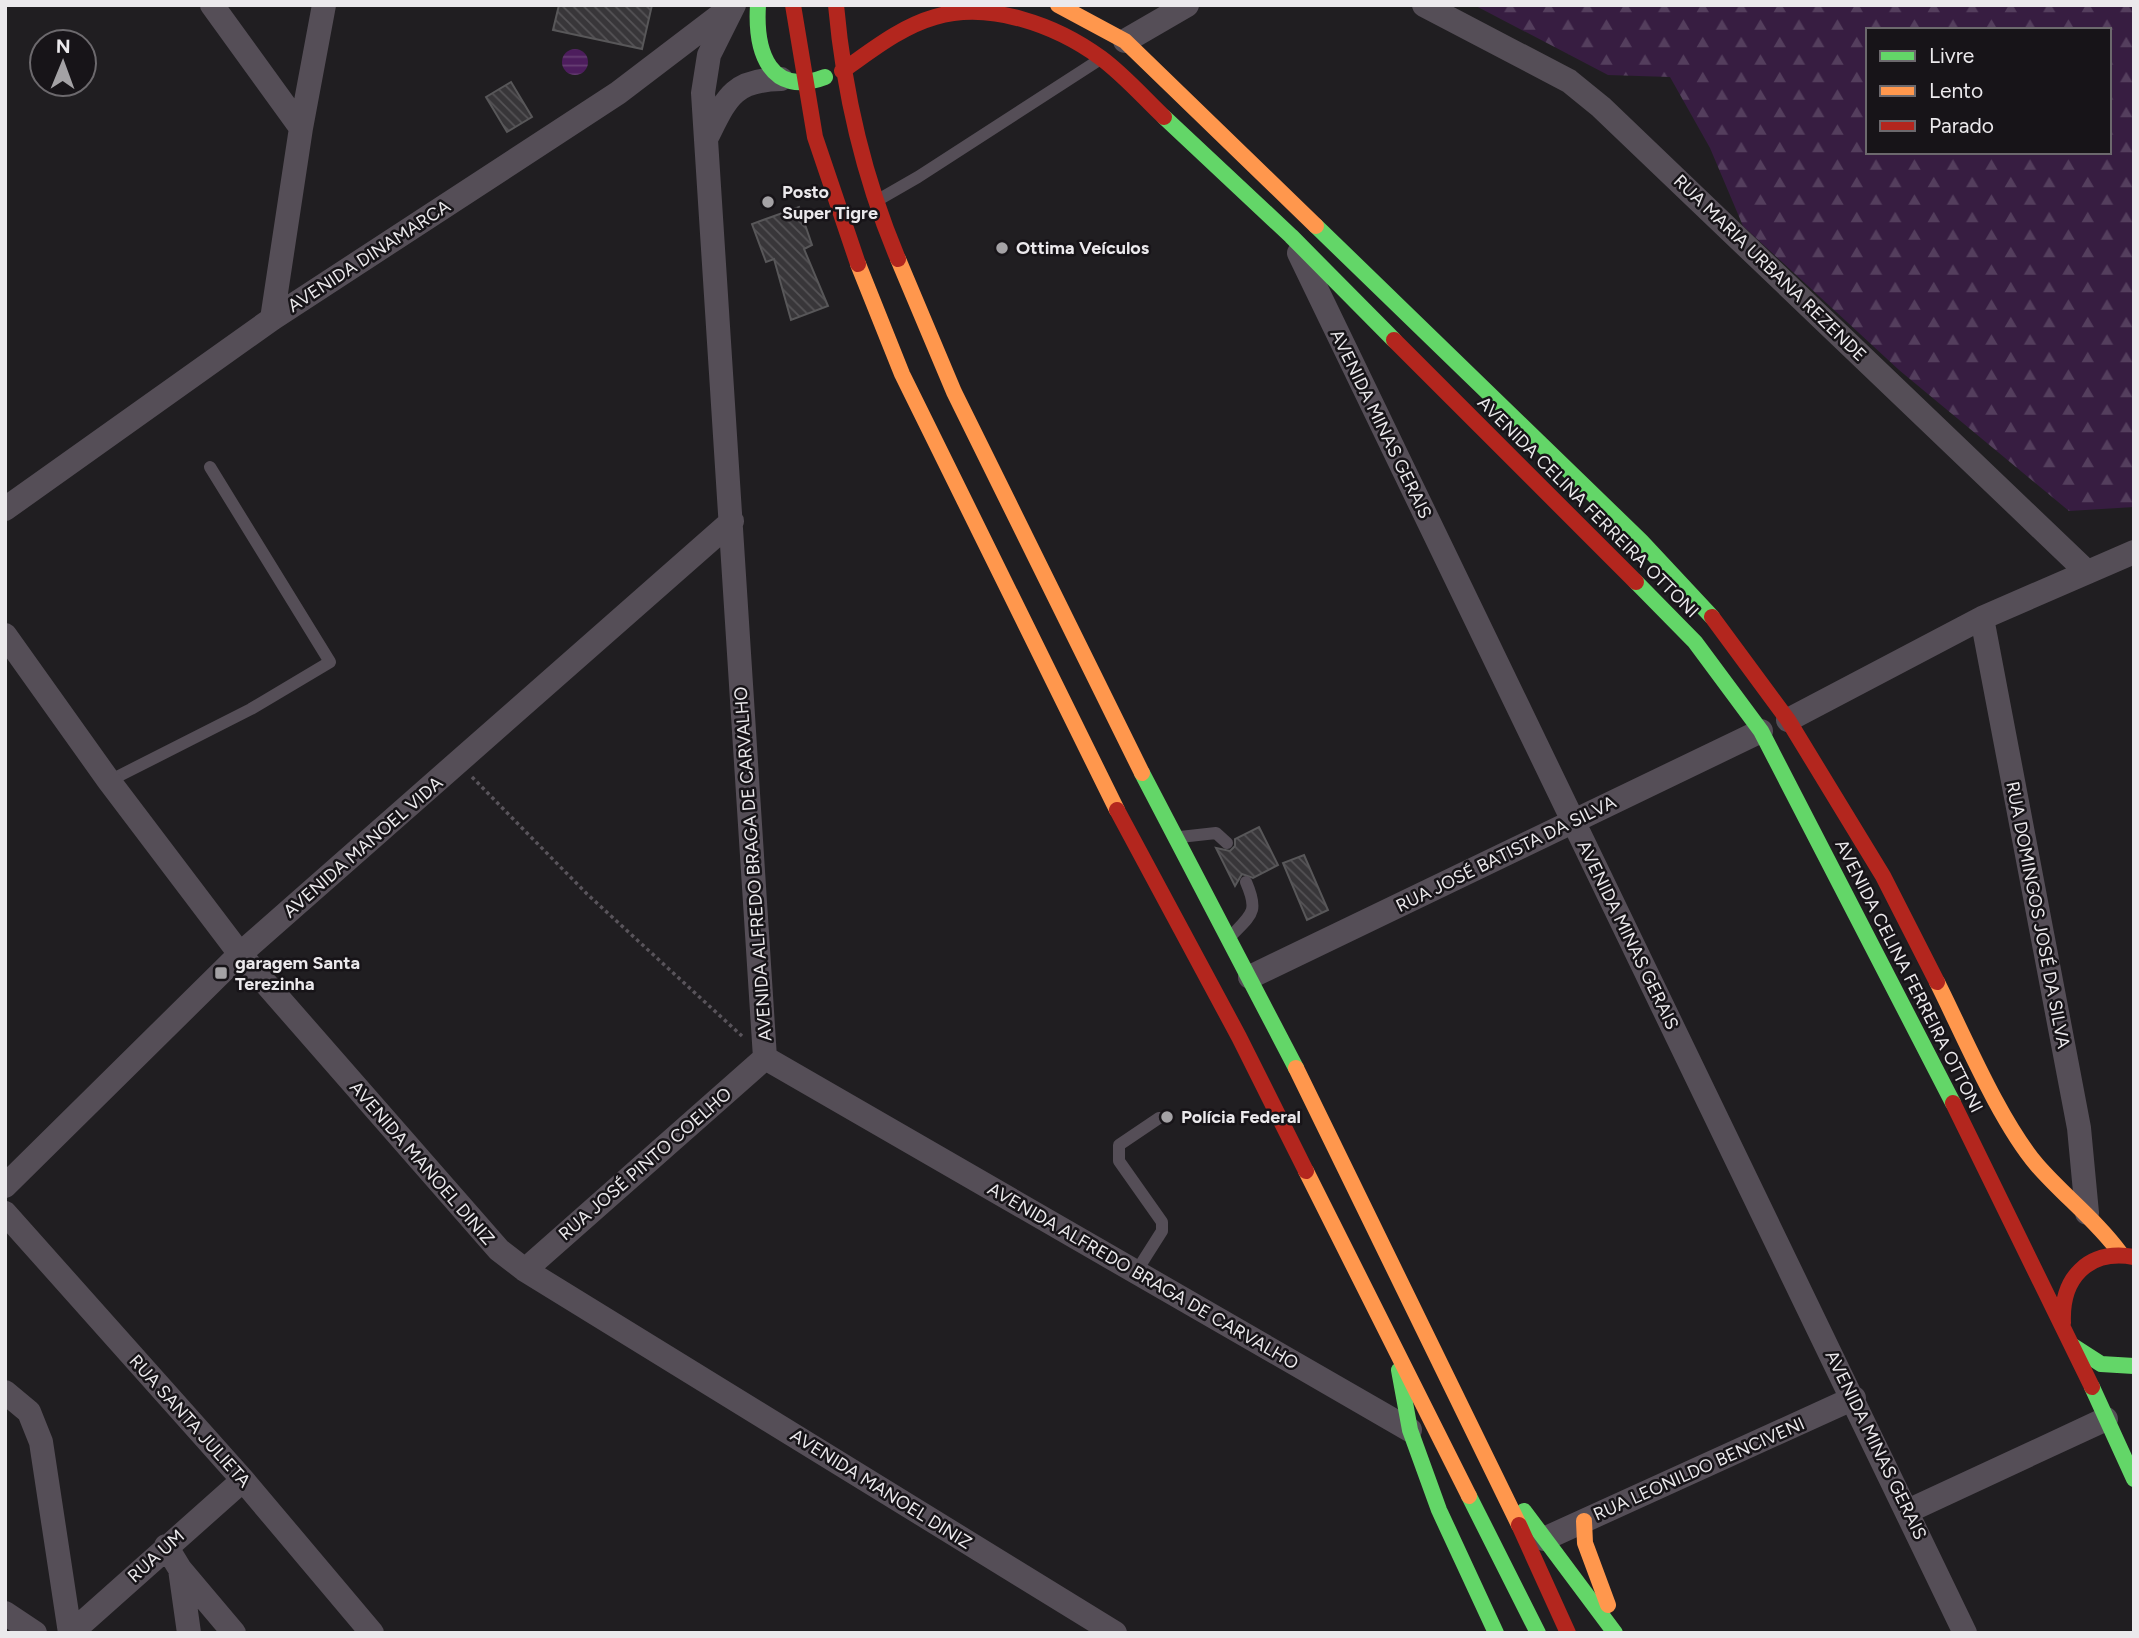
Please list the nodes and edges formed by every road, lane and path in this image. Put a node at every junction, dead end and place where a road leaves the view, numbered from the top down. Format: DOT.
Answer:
graph roads {
  1 [pos="212,5"];
  2 [pos="324,5"];
  3 [pos="734,5"];
  4 [pos="758,5"];
  5 [pos="793,5"];
  6 [pos="836,5"];
  7 [pos="1058,5"];
  8 [pos="1186,5"];
  9 [pos="1424,5"];
  10 [pos="1125,41"];
  11 [pos="1101,58"];
  12 [pos="842,71"];
  13 [pos="781,79"];
  14 [pos="806,84"];
  15 [pos="301,128"];
  16 [pos="707,138"];
  17 [pos="874,202"];
  18 [pos="1291,236"];
  19 [pos="272,319"];
  20 [pos="210,467"];
  21 [pos="5,509"];
  22 [pos="732,521"];
  23 [pos="2134,552"];
  24 [pos="2087,572"];
  25 [pos="1982,618"];
  26 [pos="5,635"];
  27 [pos="1788,720"];
  28 [pos="1761,731"];
  29 [pos="458,763"];
  30 [pos="109,782"];
  31 [pos="1573,822"];
  32 [pos="1173,837"];
  33 [pos="1227,843"];
  34 [pos="1246,882"];
  35 [pos="1228,939"];
  36 [pos="240,954"];
  37 [pos="1250,977"];
  38 [pos="765,1058"];
  39 [pos="1159,1118"];
  40 [pos="5,1186"];
  41 [pos="5,1213"];
  42 [pos="2087,1213"];
  43 [pos="2127,1255"];
  44 [pos="525,1270"];
  45 [pos="1136,1272"];
  46 [pos="2063,1323"];
  47 [pos="2073,1346"];
  48 [pos="1395,1349"];
  49 [pos="2134,1366"];
  50 [pos="5,1392"];
  51 [pos="1854,1398"];
  52 [pos="2106,1419"];
  53 [pos="1410,1430"];
  54 [pos="1496,1474"];
  55 [pos="2134,1479"];
  56 [pos="243,1480"];
  57 [pos="1908,1511"];
  58 [pos="1584,1521"];
  59 [pos="1544,1539"];
  60 [pos="166,1546"];
  61 [pos="180,1569"];
  62 [pos="5,1613"];
  63 [pos="35,1633"];
  64 [pos="70,1633"];
  65 [pos="189,1633"];
  66 [pos="234,1633"];
  67 [pos="372,1633"];
  68 [pos="1115,1633"];
  69 [pos="1496,1633"];
  70 [pos="1538,1633"];
  71 [pos="1568,1633"];
  72 [pos="1617,1633"];
  73 [pos="1965,1633"];
  1 -- 15 [label="street"];
  2 -- 15 [label="street"];
  3 -- 16 [label="street, AVENIDA ALFREDO BRAGA DE CARVALHO"];
  3 -- 19 [label="street, AVENIDA DINAMARCA"];
  4 -- 13 [label="main road"];
  5 -- 14 [label="main road"];
  6 -- 12 [label="main road"];
  7 -- 10 [label="main road, AVENIDA CELINA FERREIRA OTTONI"];
  8 -- 10 [label="street"];
  9 -- 24 [label="street, RUA MARIA URBANA REZENDE"];
  10 -- 27 [label="main road, AVENIDA CELINA FERREIRA OTTONI"];
  11 -- 12 [label="main road, AVENIDA CELINA FERREIRA OTTONI"];
  11 -- 17 [label="lane"];
  11 -- 18 [label="main road, AVENIDA CELINA FERREIRA OTTONI"];
  12 -- 14 [label="main road, AVENIDA CELINA FERREIRA OTTONI"];
  12 -- 17 [label="main road"];
  13 -- 14 [label="main road"];
  13 -- 16 [label="street"];
  14 -- 48 [label="main road"];
  15 -- 19 [label="street"];
  16 -- 22 [label="street, AVENIDA ALFREDO BRAGA DE CARVALHO"];
  17 -- 32 [label="main road"];
  18 -- 28 [label="main road, AVENIDA CELINA FERREIRA OTTONI"];
  18 -- 31 [label="street, AVENIDA MINAS GERAIS"];
  19 -- 21 [label="street, AVENIDA DINAMARCA"];
  20 -- 30 [label="lane"];
  22 -- 29 [label="street, AVENIDA MANOEL VIDA"];
  22 -- 38 [label="street, AVENIDA ALFREDO BRAGA DE CARVALHO"];
  23 -- 24 [label="street"];
  24 -- 25 [label="street"];
  25 -- 27 [label="street"];
  25 -- 42 [label="street, RUA DOMINGOS JOSÉ DA SILVA"];
  26 -- 30 [label="street, AVENIDA MANOEL DINIZ"];
  27 -- 42 [label="main road, AVENIDA CELINA FERREIRA OTTONI"];
  28 -- 31 [label="street, RUA JOSÉ BATISTA DA SILVA"];
  28 -- 46 [label="main road, AVENIDA CELINA FERREIRA OTTONI"];
  29 -- 36 [label="street, AVENIDA MANOEL VIDA"];
  29 -- 38 [label="path"];
  30 -- 36 [label="street, AVENIDA MANOEL DINIZ"];
  31 -- 37 [label="street, RUA JOSÉ BATISTA DA SILVA"];
  31 -- 51 [label="street, AVENIDA MINAS GERAIS"];
  32 -- 33 [label="lane"];
  32 -- 35 [label="main road"];
  34 -- 35 [label="lane"];
  35 -- 37 [label="main road"];
  36 -- 40 [label="street, AVENIDA MANOEL VIDA"];
  36 -- 44 [label="street, AVENIDA MANOEL DINIZ"];
  37 -- 54 [label="main road"];
  38 -- 44 [label="street, RUA JOSÉ PINTO COELHO"];
  38 -- 45 [label="street, AVENIDA ALFREDO BRAGA DE CARVALHO"];
  39 -- 45 [label="lane"];
  41 -- 56 [label="street, RUA SANTA JULIETA"];
  42 -- 43 [label="main road, AVENIDA CELINA FERREIRA OTTONI"];
  43 -- 46 [label="main road, AVENIDA CELINA FERREIRA OTTONI"];
  44 -- 68 [label="street, AVENIDA MANOEL DINIZ"];
  45 -- 53 [label="street, AVENIDA ALFREDO BRAGA DE CARVALHO"];
  46 -- 47 [label="main road, AVENIDA CELINA FERREIRA OTTONI"];
  47 -- 49 [label="main road"];
  47 -- 52 [label="main road, AVENIDA CELINA FERREIRA OTTONI"];
  48 -- 53 [label="main road"];
  48 -- 70 [label="main road"];
  50 -- 64 [label="street"];
  51 -- 57 [label="street, AVENIDA MINAS GERAIS"];
  51 -- 58 [label="street, RUA LEONILDO BENCIVENI"];
  52 -- 55 [label="main road, AVENIDA CELINA FERREIRA OTTONI"];
  52 -- 57 [label="street"];
  53 -- 69 [label="main road"];
  54 -- 59 [label="main road"];
  54 -- 71 [label="main road"];
  56 -- 60 [label="street, RUA UM"];
  56 -- 67 [label="street, RUA SANTA JULIETA"];
  57 -- 73 [label="street, AVENIDA MINAS GERAIS"];
  58 -- 59 [label="street, RUA LEONILDO BENCIVENI"];
  58 -- 72 [label="main road"];
  59 -- 72 [label="main road"];
  60 -- 61 [label="street"];
  60 -- 64 [label="street, RUA UM"];
  61 -- 65 [label="street"];
  61 -- 66 [label="street"];
  62 -- 63 [label="street"];
}
